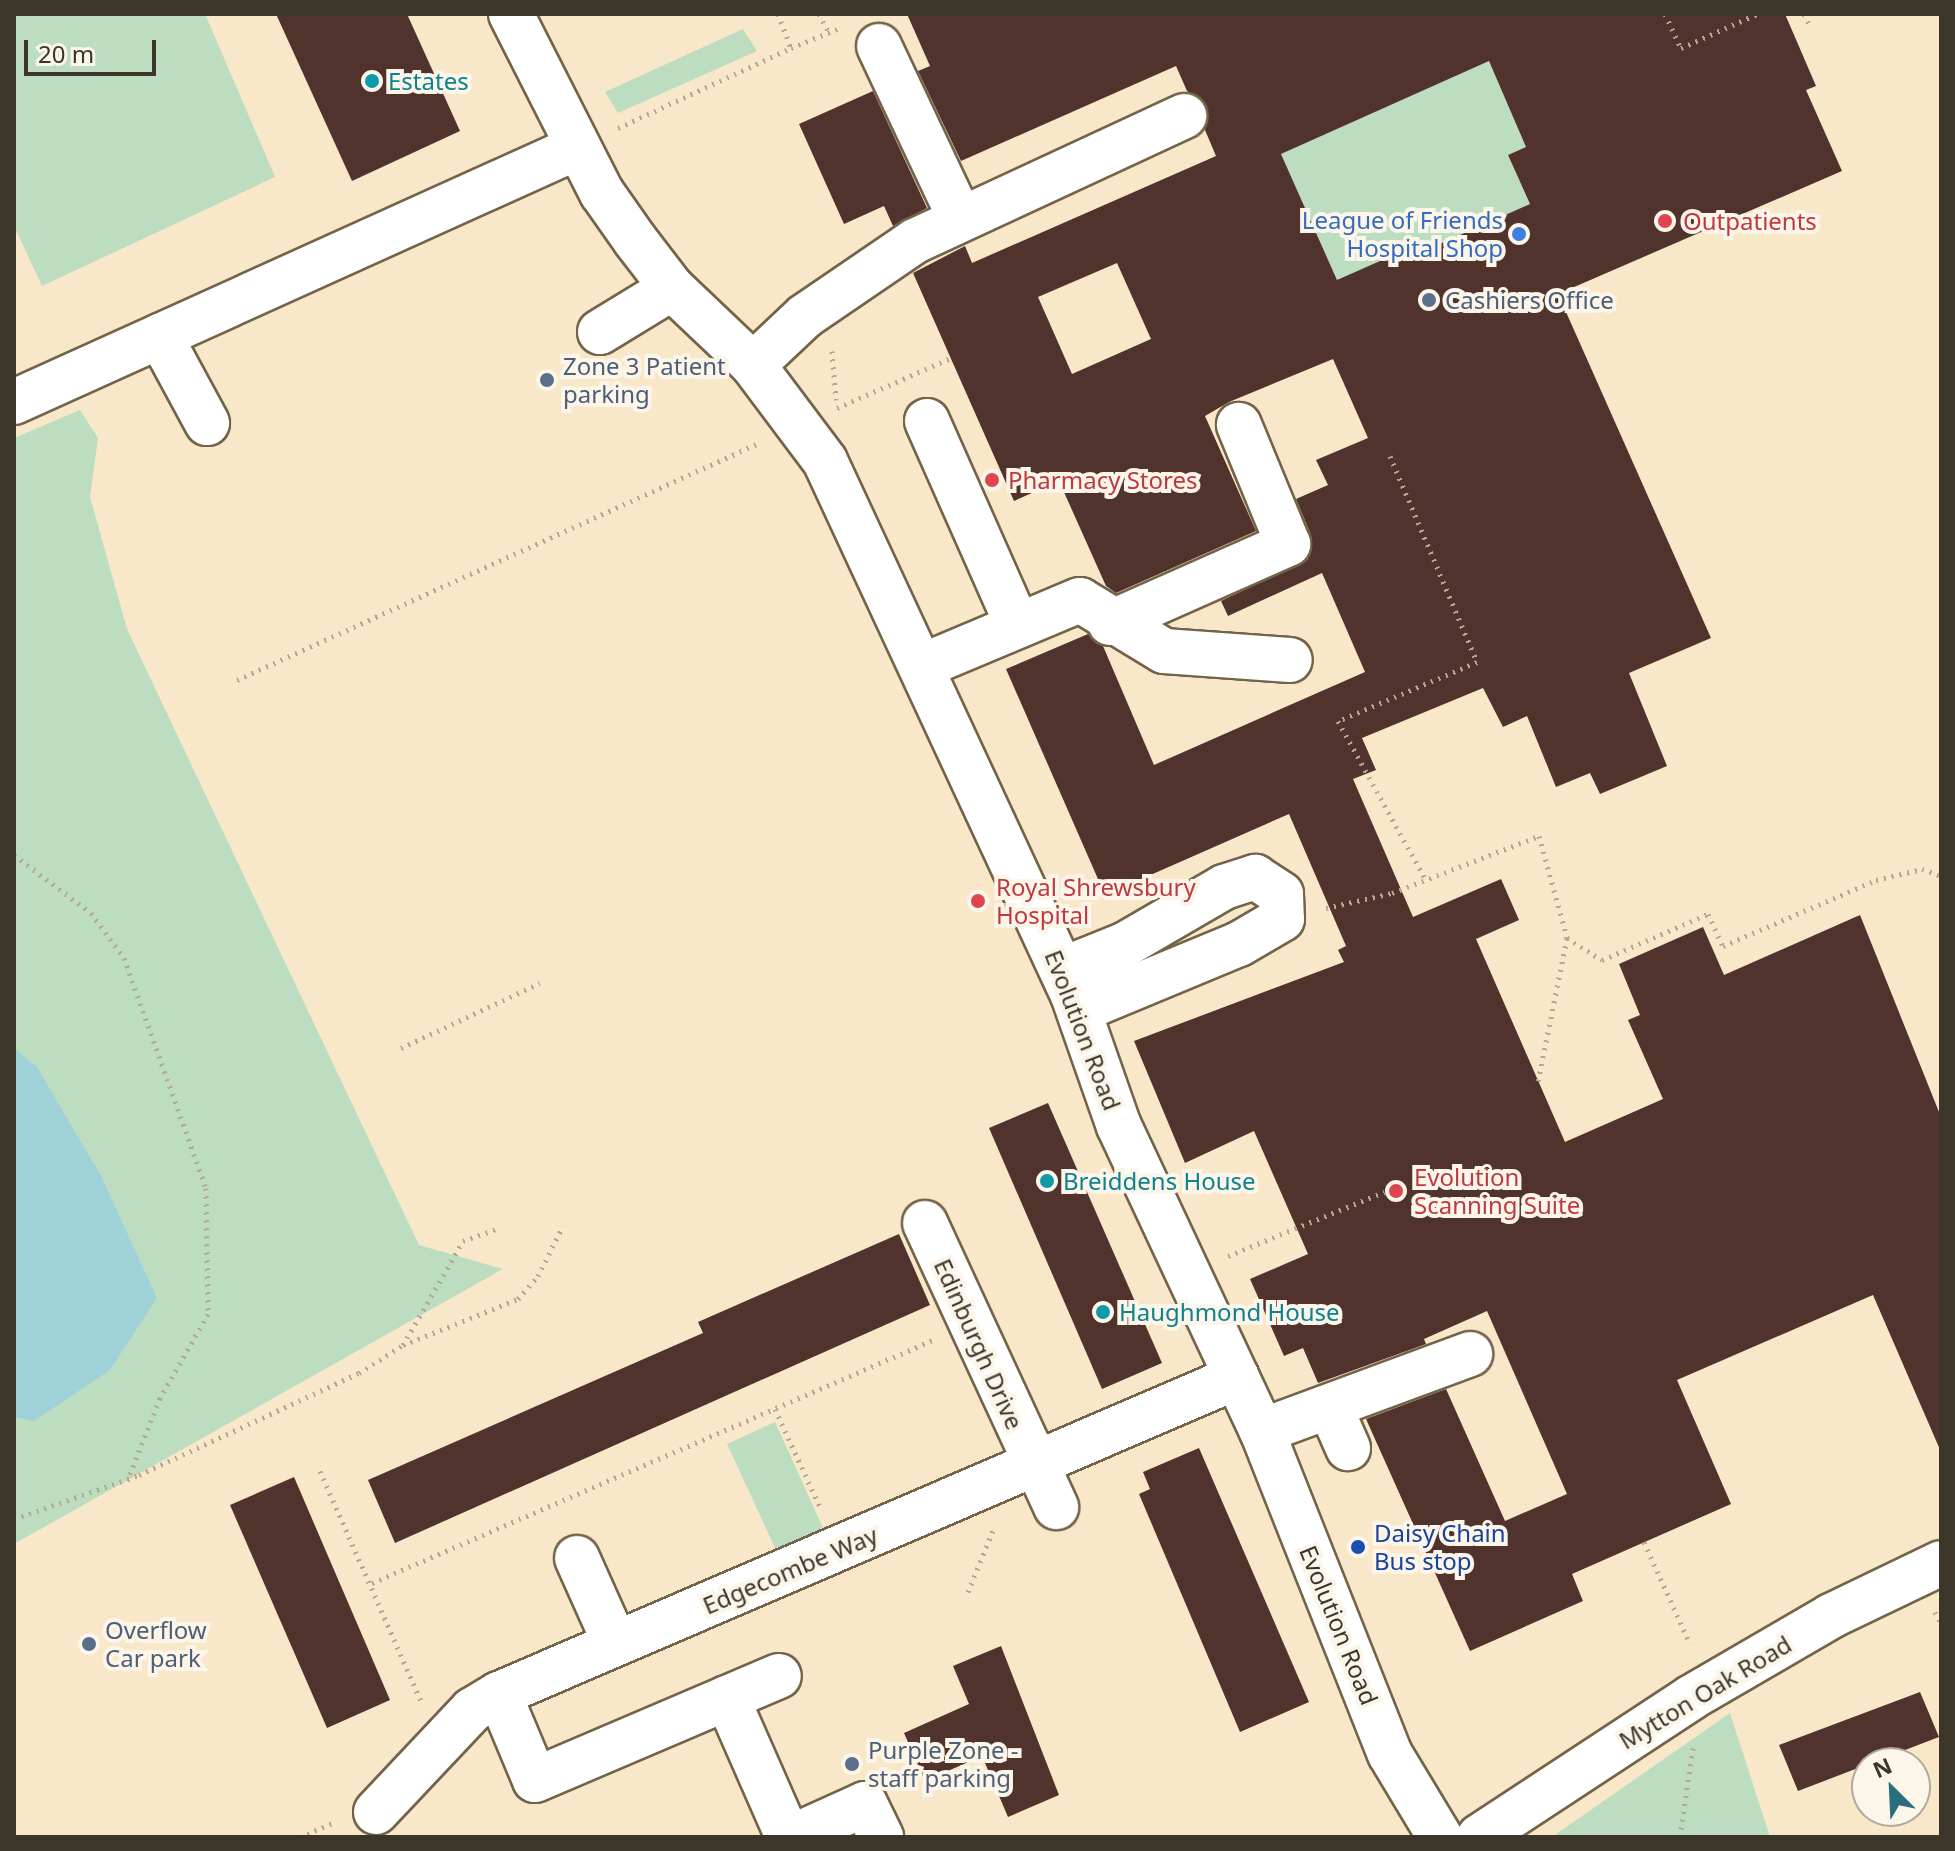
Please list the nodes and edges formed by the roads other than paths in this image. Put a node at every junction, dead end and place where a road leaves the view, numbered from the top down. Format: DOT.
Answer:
graph roads {
  1 [pos="511,14"];
  2 [pos="861,36"];
  3 [pos="1184,116"];
  4 [pos="574,139"];
  5 [pos="960,218"];
  6 [pos="672,288"];
  7 [pos="600,332"];
  8 [pos="160,336"];
  9 [pos="753,365"];
  10 [pos="14,402"];
  11 [pos="927,421"];
  12 [pos="207,423"];
  13 [pos="1239,425"];
  14 [pos="1110,623"];
  15 [pos="1018,626"];
  16 [pos="1290,660"];
  17 [pos="925,665"];
  18 [pos="1062,970"];
  19 [pos="1080,1010"];
  20 [pos="925,1223"];
  21 [pos="1470,1354"];
  22 [pos="1237,1377"];
  23 [pos="1330,1407"];
  24 [pos="1262,1431"];
  25 [pos="1348,1448"];
  26 [pos="1034,1465"];
  27 [pos="1056,1507"];
  28 [pos="577,1558"];
  29 [pos="1941,1563"];
  30 [pos="615,1643"];
  31 [pos="779,1676"];
  32 [pos="499,1694"];
  33 [pos="727,1698"];
  34 [pos="376,1812"];
  35 [pos="790,1837"];
  36 [pos="881,1837"];
  37 [pos="1440,1837"];
  38 [pos="1479,1837"];
  1 -- 4 [label="main road, Evolution Road"];
  2 -- 5 [label="main road"];
  3 -- 5 [label="main road"];
  4 -- 6 [label="main road, Evolution Road"];
  4 -- 8 [label="main road"];
  5 -- 9 [label="main road"];
  6 -- 7 [label="main road"];
  6 -- 9 [label="main road, Evolution Road"];
  8 -- 10 [label="main road"];
  8 -- 12 [label="main road"];
  9 -- 17 [label="main road, Evolution Road"];
  11 -- 15 [label="main road"];
  13 -- 14 [label="main road"];
  14 -- 15 [label="main road"];
  14 -- 16 [label="main road"];
  15 -- 17 [label="main road"];
  17 -- 18 [label="main road, Evolution Road"];
  18 -- 19 [label="main road, Evolution Road"];
  18 -- 19 [label="main road"];
  19 -- 22 [label="main road, Evolution Road"];
  20 -- 26 [label="main road, Edinburgh Drive"];
  21 -- 23 [label="main road"];
  22 -- 24 [label="main road, Evolution Road"];
  22 -- 26 [label="main road, Edgecombe Way"];
  23 -- 24 [label="main road"];
  23 -- 25 [label="main road"];
  24 -- 37 [label="main road, Evolution Road"];
  26 -- 27 [label="main road, Edinburgh Drive"];
  26 -- 30 [label="main road, Edgecombe Way"];
  28 -- 30 [label="main road"];
  29 -- 38 [label="main road, Mytton Oak Road"];
  30 -- 32 [label="main road, Edgecombe Way"];
  31 -- 33 [label="main road"];
  32 -- 33 [label="main road"];
  32 -- 34 [label="main road, Edgecombe Way"];
  33 -- 35 [label="main road"];
  35 -- 36 [label="main road"];
}
